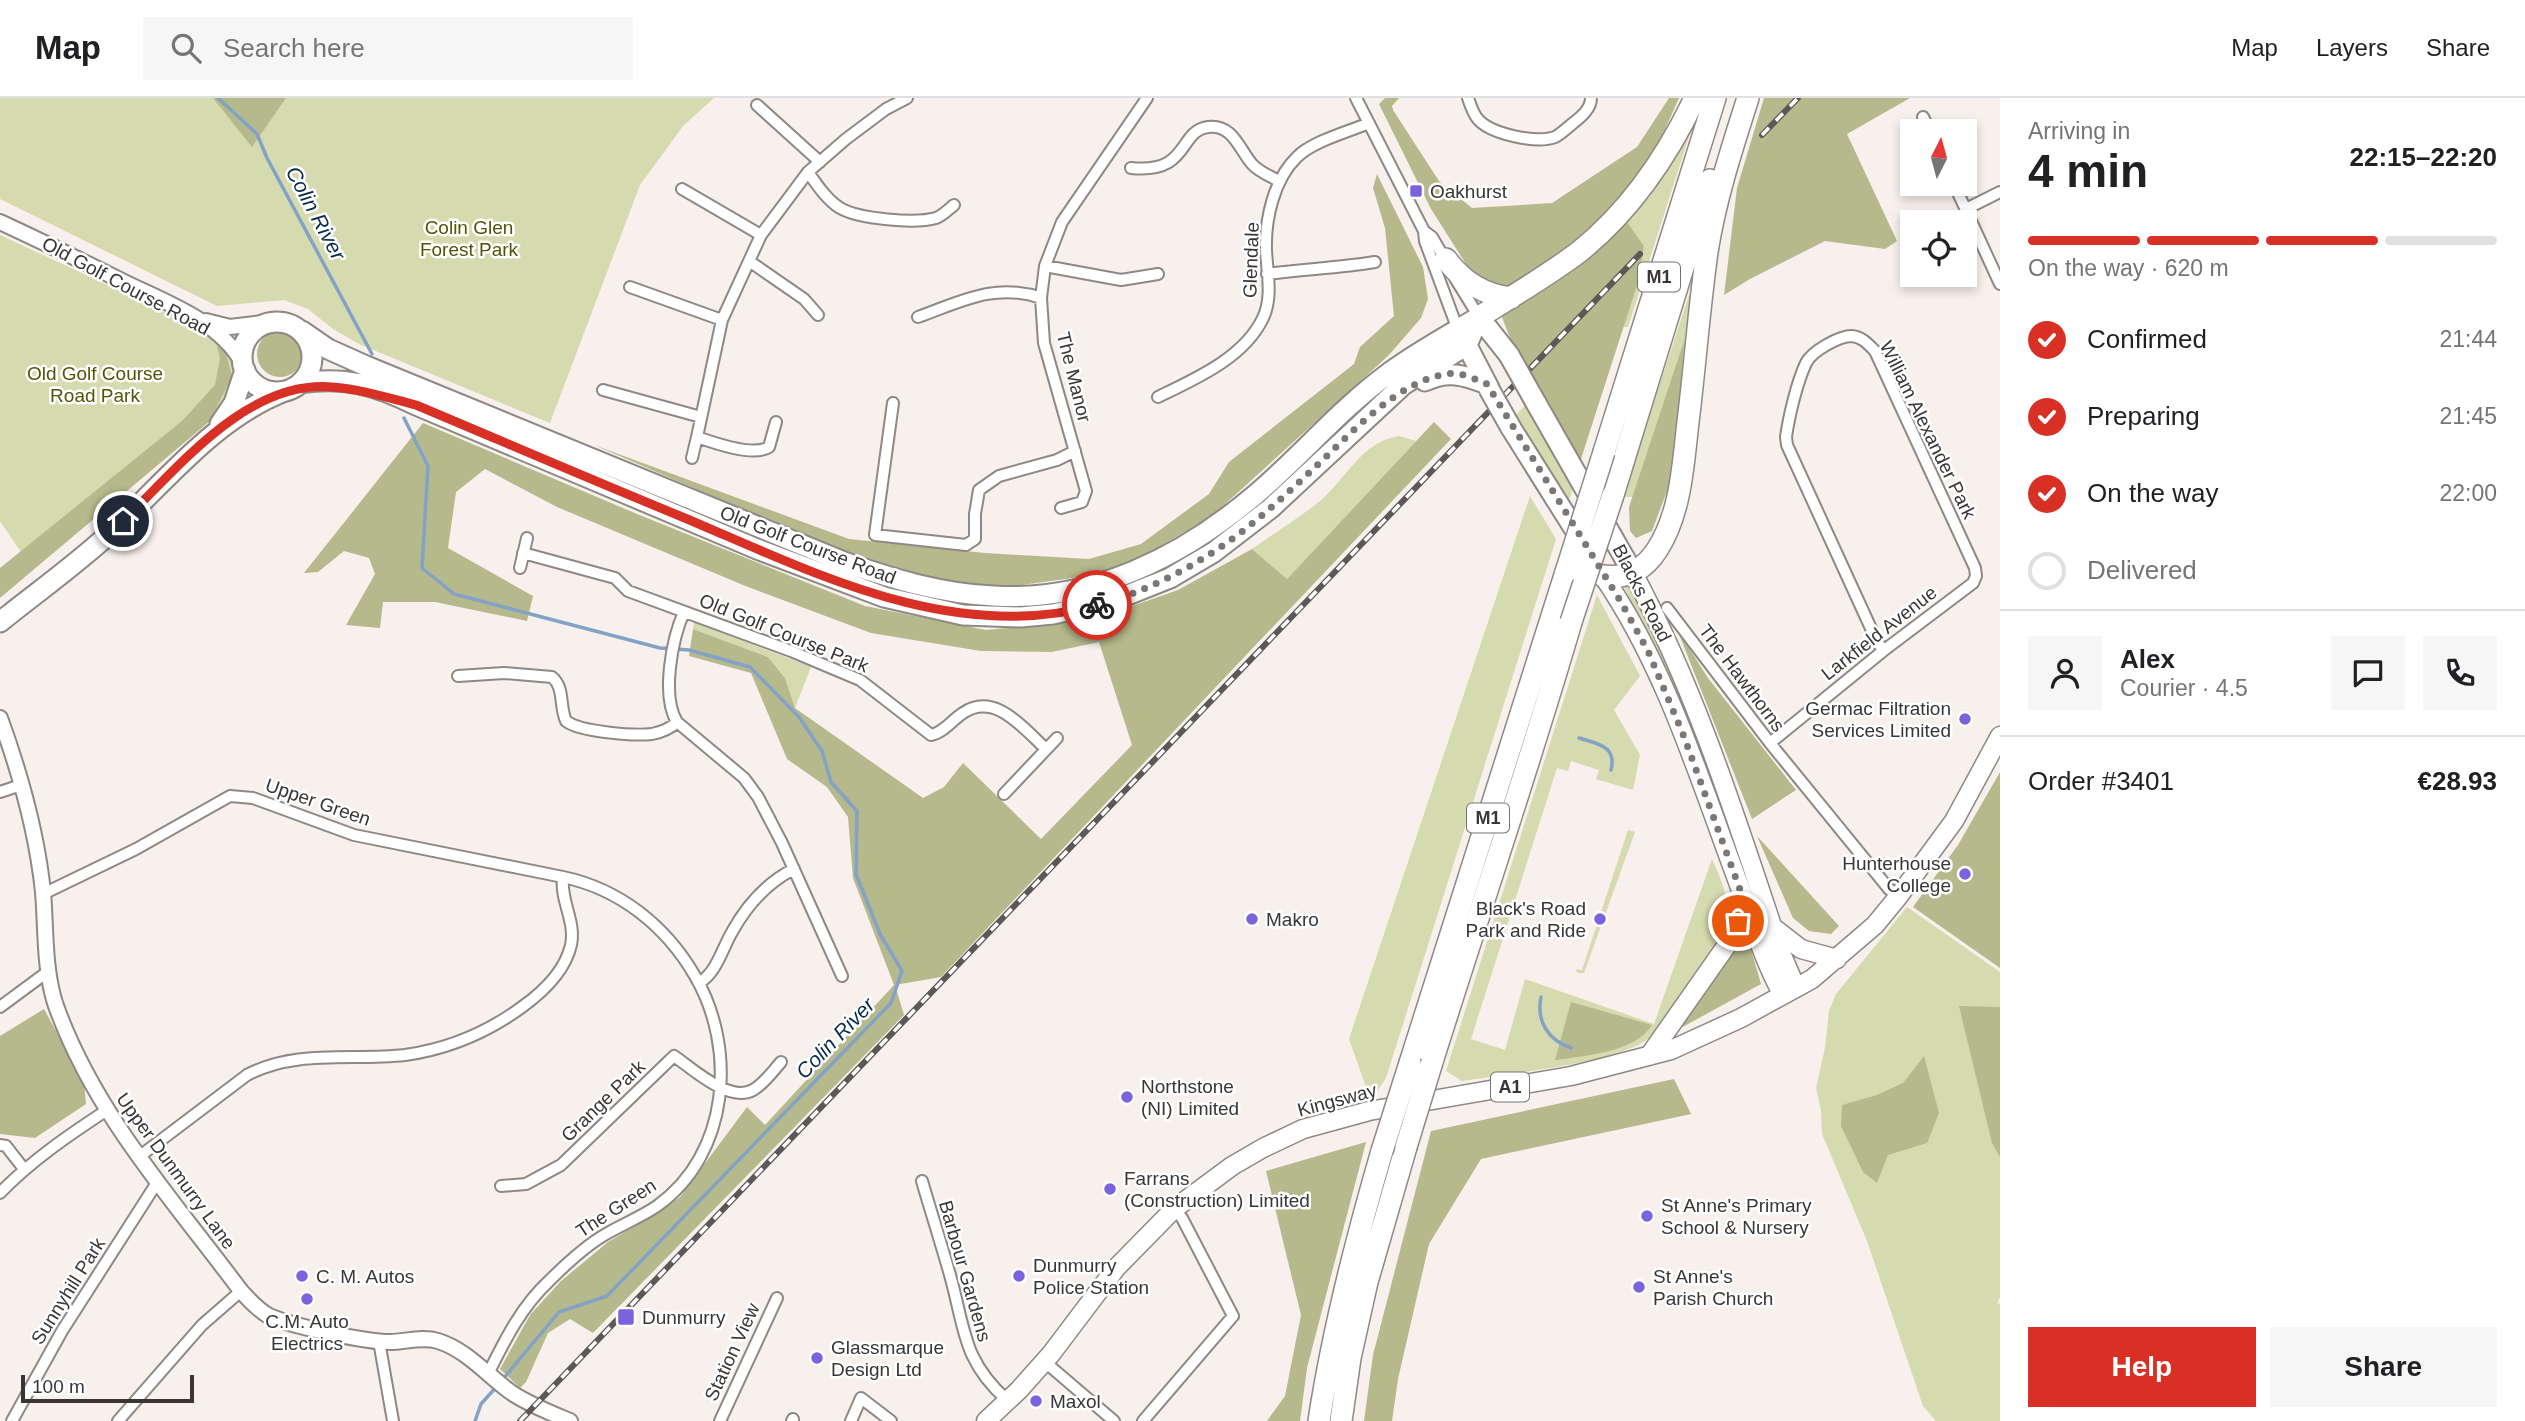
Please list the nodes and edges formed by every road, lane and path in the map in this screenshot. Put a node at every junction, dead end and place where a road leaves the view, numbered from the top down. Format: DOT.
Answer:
graph roads {
  1 [pos="907,98"];
  2 [pos="1147,98"];
  3 [pos="1356,98"];
  4 [pos="1468,98"];
  5 [pos="1591,98"];
  6 [pos="1695,98"];
  7 [pos="1715,98"];
  8 [pos="1735,98"];
  9 [pos="1748,98"];
  10 [pos="888,103"];
  11 [pos="757,105"];
  12 [pos="1369,122"];
  13 [pos="820,162"];
  14 [pos="1131,168"];
  15 [pos="808,172"];
  16 [pos="1279,181"];
  17 [pos="682,189"];
  18 [pos="2000,192"];
  19 [pos="1960,196"];
  20 [pos="954,205"];
  21 [pos="1966,209"];
  22 [pos="0,222"];
  23 [pos="1424,232"];
  24 [pos="761,235"];
  25 [pos="1446,259"];
  26 [pos="749,261"];
  27 [pos="1375,262"];
  28 [pos="1045,266"];
  29 [pos="1157,274"];
  30 [pos="1268,275"];
  31 [pos="2000,284"];
  32 [pos="631,287"];
  33 [pos="1041,298"];
  34 [pos="1511,298"];
  35 [pos="818,315"];
  36 [pos="191,316"];
  37 [pos="918,317"];
  38 [pos="1479,317"];
  39 [pos="722,320"];
  40 [pos="271,322"];
  41 [pos="302,331"];
  42 [pos="1463,337"];
  43 [pos="244,366"];
  44 [pos="1488,387"];
  45 [pos="292,388"];
  46 [pos="603,390"];
  47 [pos="1158,397"];
  48 [pos="893,403"];
  49 [pos="702,412"];
  50 [pos="1368,415"];
  51 [pos="776,422"];
  52 [pos="697,437"];
  53 [pos="206,441"];
  54 [pos="1075,451"];
  55 [pos="692,458"];
  56 [pos="1061,508"];
  57 [pos="527,538"];
  58 [pos="523,553"];
  59 [pos="520,568"];
  60 [pos="1633,573"];
  61 [pos="1603,576"];
  62 [pos="1976,576"];
  63 [pos="1667,608"];
  64 [pos="684,612"];
  65 [pos="0,622"];
  66 [pos="1883,650"];
  67 [pos="458,676"];
  68 [pos="0,718"];
  69 [pos="677,722"];
  70 [pos="2000,736"];
  71 [pos="1057,738"];
  72 [pos="1770,743"];
  73 [pos="1046,749"];
  74 [pos="21,785"];
  75 [pos="0,792"];
  76 [pos="1004,794"];
  77 [pos="520,868"];
  78 [pos="794,869"];
  79 [pos="563,877"];
  80 [pos="43,894"];
  81 [pos="1742,895"];
  82 [pos="1898,897"];
  83 [pos="1772,925"];
  84 [pos="1838,959"];
  85 [pos="50,971"];
  86 [pos="842,976"];
  87 [pos="699,983"];
  88 [pos="1789,992"];
  89 [pos="0,1007"];
  90 [pos="1649,1056"];
  91 [pos="781,1062"];
  92 [pos="721,1088"];
  93 [pos="107,1110"];
  94 [pos="0,1145"];
  95 [pos="140,1156"];
  96 [pos="24,1169"];
  97 [pos="158,1181"];
  98 [pos="922,1181"];
  99 [pos="501,1186"];
  100 [pos="0,1193"];
  101 [pos="1174,1209"];
  102 [pos="241,1291"];
  103 [pos="777,1298"];
  104 [pos="379,1341"];
  105 [pos="1045,1362"];
  106 [pos="490,1376"];
  107 [pos="1007,1400"];
  108 [pos="12,1421"];
  109 [pos="118,1421"];
  110 [pos="393,1421"];
  111 [pos="570,1421"];
  112 [pos="720,1421"];
  113 [pos="850,1421"];
  114 [pos="891,1421"];
  115 [pos="986,1421"];
  116 [pos="1114,1421"];
  117 [pos="1143,1421"];
  118 [pos="1319,1421"];
  119 [pos="1341,1421"];
  1 -- 10 [label="street"];
  2 -- 28 [label="street, The Manor"];
  3 -- 12 [label="street, Blacks Road"];
  4 -- 5 [label="street"];
  6 -- 34 [label="highway"];
  7 -- 118 [label="highway, M1, bridge"];
  8 -- 119 [label="highway, M1, bridge"];
  9 -- 60 [label="highway"];
  10 -- 13 [label="street"];
  11 -- 13 [label="street"];
  12 -- 16 [label="street, Glendale"];
  12 -- 23 [label="street, Blacks Road"];
  13 -- 15 [label="street"];
  14 -- 16 [label="street"];
  15 -- 20 [label="street"];
  15 -- 24 [label="street"];
  16 -- 30 [label="street, Glendale"];
  17 -- 24 [label="street"];
  18 -- 21 [label="street"];
  19 -- 21 [label="street"];
  21 -- 31 [label="street"];
  22 -- 36 [label="street, Old Golf Course Road"];
  23 -- 25 [label="street, Blacks Road"];
  23 -- 42 [label="street, Blacks Road"];
  24 -- 26 [label="street"];
  25 -- 34 [label="highway"];
  25 -- 38 [label="street, Blacks Road"];
  26 -- 35 [label="street"];
  26 -- 39 [label="street"];
  27 -- 30 [label="street"];
  28 -- 29 [label="street"];
  28 -- 33 [label="street, The Manor"];
  30 -- 47 [label="street, Glendale"];
  32 -- 39 [label="street"];
  33 -- 37 [label="street"];
  33 -- 54 [label="street, The Manor"];
  34 -- 38 [label="highway"];
  36 -- 40 [label="street"];
  36 -- 43 [label="street, Old Golf Course Road"];
  38 -- 42 [label="highway, Old Golf Course Road"];
  38 -- 60 [label="highway, Blacks Road, bridge"];
  39 -- 49 [label="street"];
  40 -- 41 [label="highway"];
  40 -- 43 [label="highway"];
  41 -- 42 [label="highway, Old Golf Course Road"];
  41 -- 45 [label="highway"];
  42 -- 44 [label="highway, Blacks Road"];
  42 -- 50 [label="highway, Old Golf Course Road"];
  43 -- 45 [label="highway"];
  43 -- 53 [label="highway"];
  44 -- 50 [label="highway"];
  44 -- 61 [label="highway, Blacks Road, bridge"];
  45 -- 50 [label="highway, Old Golf Course Road"];
  45 -- 53 [label="highway"];
  46 -- 49 [label="street"];
  48 -- 54 [label="street"];
  49 -- 52 [label="street"];
  51 -- 52 [label="street"];
  52 -- 55 [label="street"];
  53 -- 65 [label="highway"];
  54 -- 56 [label="street, The Manor"];
  57 -- 58 [label="street"];
  58 -- 59 [label="street"];
  58 -- 64 [label="street, Old Golf Course Park"];
  60 -- 61 [label="highway"];
  60 -- 83 [label="main road, Blacks Road"];
  61 -- 81 [label="main road, Blacks Road"];
  62 -- 66 [label="street, Larkfield Avenue"];
  62 -- 66 [label="street, William Alexander Park"];
  63 -- 72 [label="street, The Hawthorns"];
  64 -- 69 [label="street"];
  64 -- 73 [label="street, Old Golf Course Park"];
  66 -- 72 [label="street, Larkfield Avenue"];
  67 -- 69 [label="street"];
  68 -- 74 [label="street, Upper Dunmurry Lane"];
  69 -- 78 [label="street"];
  70 -- 82 [label="main road, A1"];
  71 -- 73 [label="street"];
  72 -- 82 [label="street, The Hawthorns"];
  73 -- 76 [label="street"];
  74 -- 75 [label="street"];
  74 -- 80 [label="street, Upper Dunmurry Lane"];
  77 -- 79 [label="street, The Green"];
  77 -- 80 [label="street, Upper Green"];
  78 -- 86 [label="street"];
  78 -- 87 [label="street"];
  79 -- 87 [label="street, The Green"];
  79 -- 95 [label="street"];
  80 -- 85 [label="street, Upper Dunmurry Lane"];
  81 -- 88 [label="main road, Blacks Road"];
  81 -- 90 [label="main road"];
  82 -- 84 [label="main road, A1"];
  83 -- 84 [label="main road"];
  83 -- 88 [label="main road, Blacks Road"];
  84 -- 88 [label="main road, A1"];
  85 -- 89 [label="street"];
  85 -- 93 [label="street, Upper Dunmurry Lane"];
  87 -- 92 [label="street, The Green"];
  88 -- 90 [label="main road, Kingsway / A1"];
  90 -- 101 [label="main road, Kingsway / A1"];
  91 -- 92 [label="street"];
  92 -- 99 [label="street, Grange Park"];
  92 -- 106 [label="street, The Green"];
  93 -- 95 [label="street, Upper Dunmurry Lane"];
  93 -- 96 [label="street"];
  94 -- 96 [label="street"];
  95 -- 97 [label="street, Upper Dunmurry Lane"];
  96 -- 100 [label="street"];
  97 -- 102 [label="street, Upper Dunmurry Lane"];
  97 -- 108 [label="street, Sunnyhill Park"];
  98 -- 107 [label="street, Barbour Gardens"];
  101 -- 105 [label="main road, Kingsway / A1"];
  101 -- 117 [label="street"];
  102 -- 104 [label="street, Upper Dunmurry Lane"];
  102 -- 109 [label="street"];
  103 -- 112 [label="street, Station View"];
  104 -- 106 [label="street, Upper Dunmurry Lane"];
  104 -- 110 [label="street"];
  105 -- 107 [label="main road, Kingsway / A1"];
  105 -- 116 [label="street"];
  106 -- 111 [label="street, Upper Dunmurry Lane"];
  107 -- 115 [label="main road, Kingsway / A1"];
  113 -- 114 [label="street"];
}
